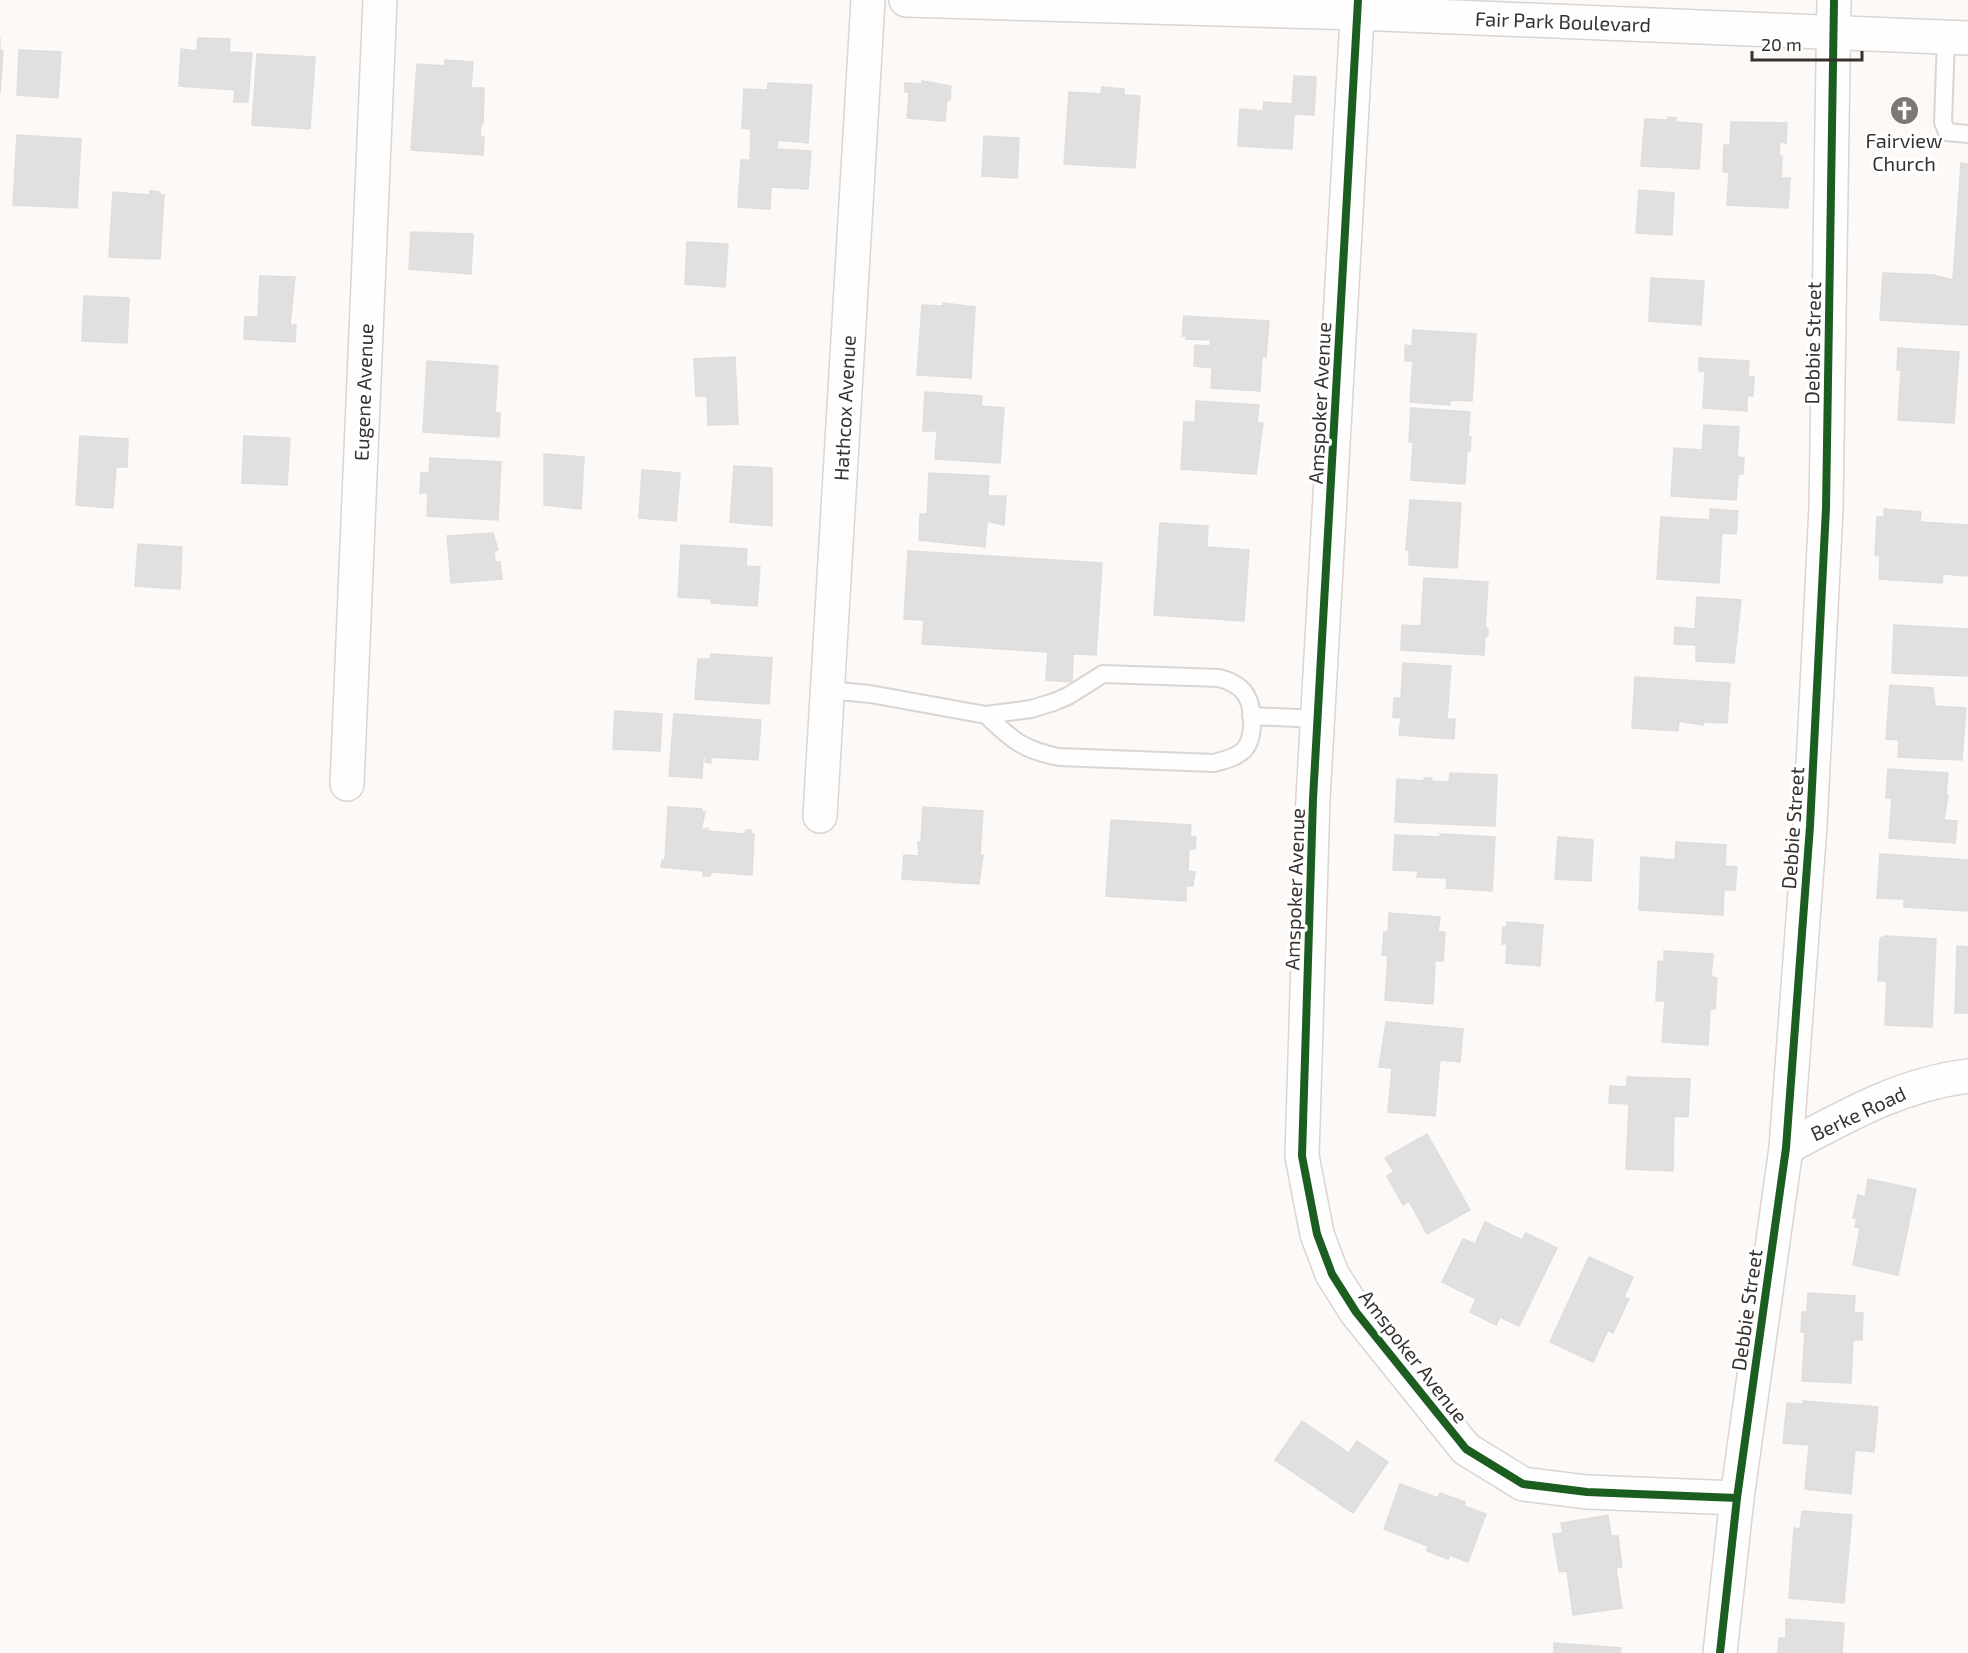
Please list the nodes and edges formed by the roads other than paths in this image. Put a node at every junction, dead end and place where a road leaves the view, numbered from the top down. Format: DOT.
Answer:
graph roads {
  1 [pos="380,0"];
  2 [pos="867,0"];
  3 [pos="906,0"];
  4 [pos="1834,0"];
  5 [pos="1358,6"];
  6 [pos="1832,32"];
  7 [pos="1957,37"];
  8 [pos="1968,134"];
  9 [pos="828,690"];
  10 [pos="987,715"];
  11 [pos="1251,716"];
  12 [pos="1317,720"];
  13 [pos="347,784"];
  14 [pos="820,816"];
  15 [pos="1968,1076"];
  16 [pos="1786,1148"];
  17 [pos="1737,1498"];
  18 [pos="1720,1653"];
  1 -- 13 [label="street, Eugene Avenue"];
  2 -- 9 [label="street, Hathcox Avenue"];
  3 -- 5 [label="street, Fair Park Boulevard"];
  4 -- 6 [label="street, Debbie Street"];
  5 -- 6 [label="street, Fair Park Boulevard"];
  5 -- 12 [label="street, Amspoker Avenue"];
  6 -- 7 [label="street, Fair Park Boulevard"];
  6 -- 16 [label="street, Debbie Street"];
  7 -- 8 [label="lane"];
  9 -- 10 [label="lane"];
  9 -- 14 [label="street, Hathcox Avenue"];
  10 -- 11 [label="lane"];
  10 -- 11 [label="lane"];
  11 -- 12 [label="lane"];
  12 -- 17 [label="street, Amspoker Avenue"];
  15 -- 16 [label="street, Berke Road"];
  16 -- 17 [label="street, Debbie Street"];
  17 -- 18 [label="street, Debbie Street"];
}
